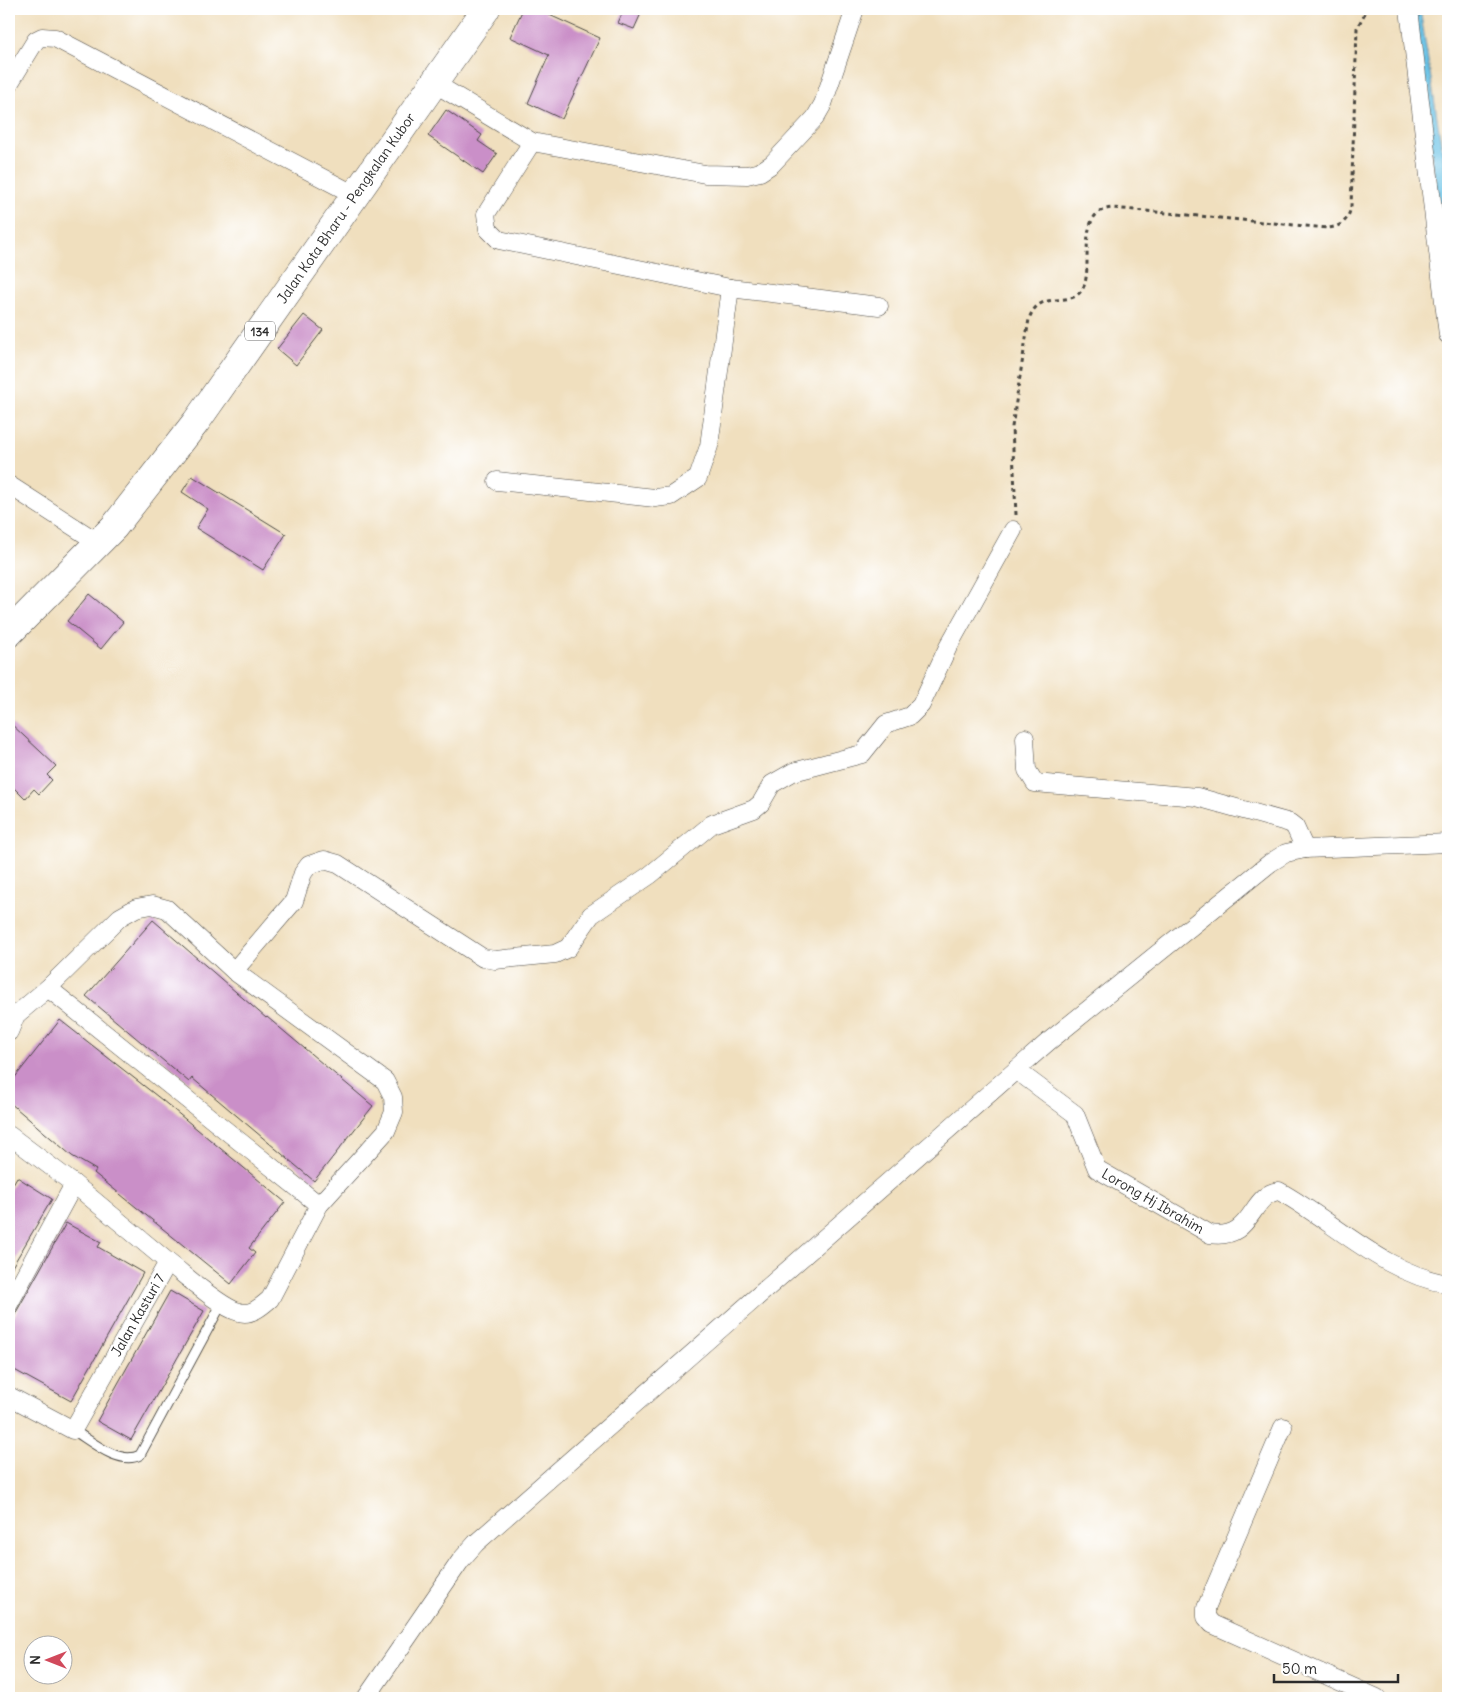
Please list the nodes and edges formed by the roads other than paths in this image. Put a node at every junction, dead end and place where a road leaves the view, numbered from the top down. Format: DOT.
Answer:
graph roads {
  1 [pos="486,9"];
  2 [pos="854,9"];
  3 [pos="1409,9"];
  4 [pos="434,83"];
  5 [pos="9,84"];
  6 [pos="532,142"];
  7 [pos="355,196"];
  8 [pos="730,288"];
  9 [pos="879,306"];
  10 [pos="1448,334"];
  11 [pos="497,481"];
  12 [pos="9,485"];
  13 [pos="1013,530"];
  14 [pos="99,543"];
  15 [pos="9,633"];
  16 [pos="1025,738"];
  17 [pos="1448,843"];
  18 [pos="1305,849"];
  19 [pos="234,971"];
  20 [pos="48,988"];
  21 [pos="12,1012"];
  22 [pos="9,1032"];
  23 [pos="1016,1070"];
  24 [pos="9,1135"];
  25 [pos="74,1184"];
  26 [pos="319,1205"];
  27 [pos="168,1262"];
  28 [pos="1448,1284"];
  29 [pos="222,1303"];
  30 [pos="9,1304"];
  31 [pos="9,1396"];
  32 [pos="1282,1427"];
  33 [pos="72,1430"];
  34 [pos="366,1698"];
  35 [pos="1377,1698"];
  1 -- 4 [label="main road, Jalan Kota Bharu - Pengkalan Kubor / 134"];
  2 -- 6 [label="street"];
  3 -- 10 [label="street"];
  4 -- 6 [label="street"];
  4 -- 7 [label="main road, Jalan Kota Bharu - Pengkalan Kubor / 134"];
  5 -- 7 [label="street"];
  6 -- 8 [label="street"];
  7 -- 14 [label="main road, Jalan Kota Bharu - Pengkalan Kubor / 134"];
  8 -- 9 [label="street"];
  8 -- 11 [label="street"];
  12 -- 14 [label="street"];
  13 -- 19 [label="street"];
  14 -- 15 [label="main road, Jalan Kota Bharu - Pengkalan Kubor / 134"];
  16 -- 18 [label="street"];
  17 -- 18 [label="street"];
  18 -- 23 [label="street"];
  19 -- 20 [label="street"];
  19 -- 26 [label="street"];
  20 -- 21 [label="street"];
  20 -- 26 [label="street"];
  21 -- 22 [label="street"];
  23 -- 28 [label="street, Lorong Hj Ibrahim"];
  23 -- 34 [label="street"];
  24 -- 25 [label="street, Jalan Kasturi 7"];
  25 -- 27 [label="street, Jalan Kasturi 7"];
  25 -- 30 [label="street"];
  26 -- 29 [label="street"];
  27 -- 29 [label="street"];
  27 -- 33 [label="street, Jalan Kasturi 7"];
  29 -- 33 [label="lane"];
  31 -- 33 [label="street"];
  32 -- 35 [label="street"];
}
